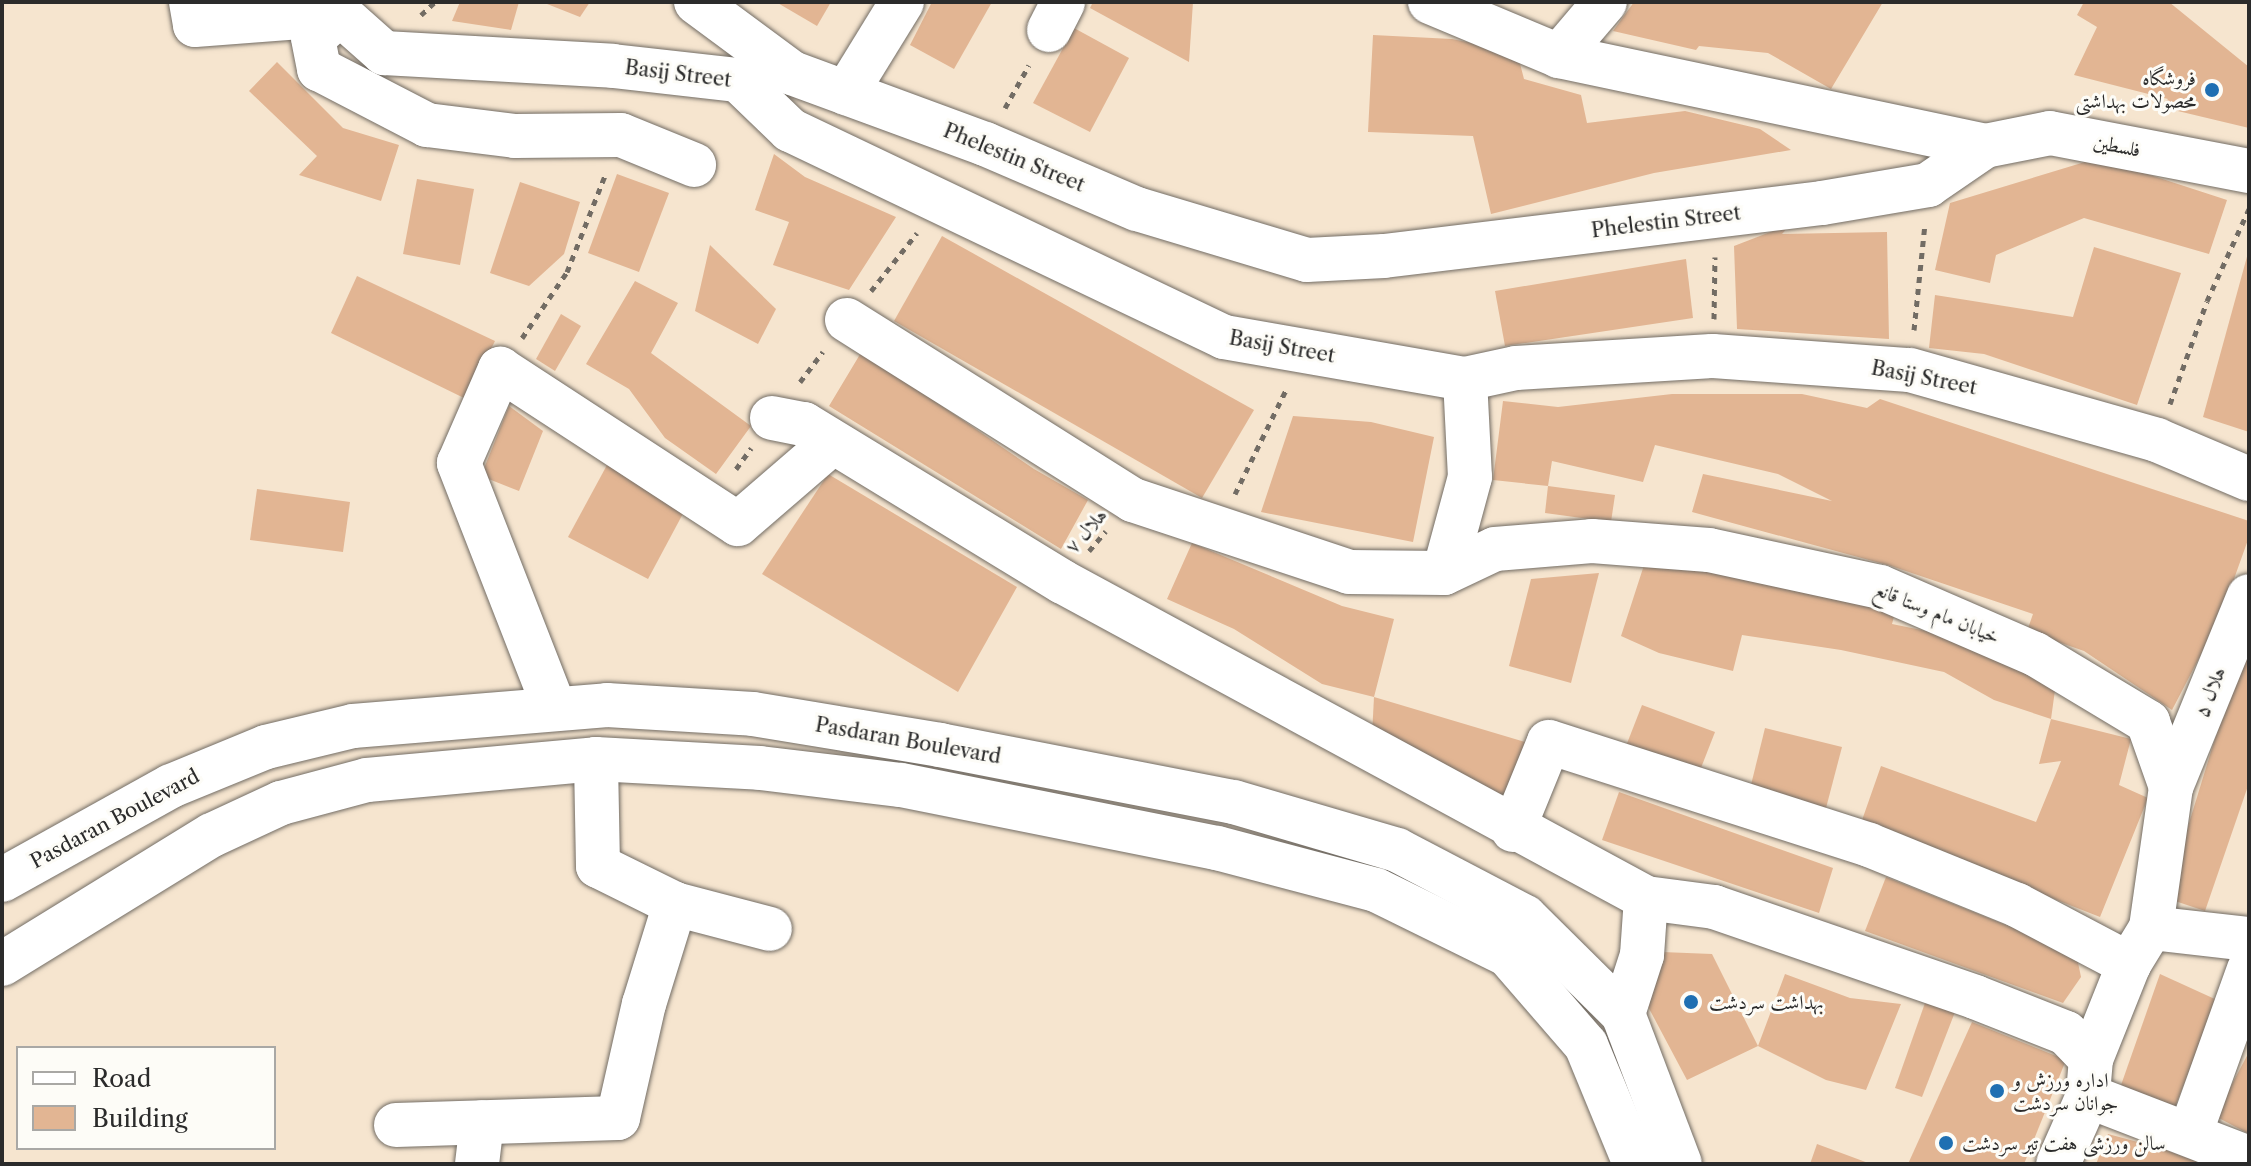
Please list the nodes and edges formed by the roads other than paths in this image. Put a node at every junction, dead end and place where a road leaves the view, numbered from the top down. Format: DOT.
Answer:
graph roads {
  1 [pos="191,2"];
  2 [pos="696,2"];
  3 [pos="902,2"];
  4 [pos="1430,2"];
  5 [pos="1605,2"];
  6 [pos="340,8"];
  7 [pos="1559,56"];
  8 [pos="792,73"];
  9 [pos="738,80"];
  10 [pos="846,93"];
  11 [pos="1985,146"];
  12 [pos="694,165"];
  13 [pos="2249,171"];
  14 [pos="847,320"];
  15 [pos="1465,379"];
  16 [pos="772,418"];
  17 [pos="832,443"];
  18 [pos="2249,479"];
  19 [pos="1444,573"];
  20 [pos="2249,596"];
  21 [pos="563,707"];
  22 [pos="353,726"];
  23 [pos="940,745"];
  24 [pos="586,760"];
  25 [pos="1066,772"];
  26 [pos="367,780"];
  27 [pos="2171,787"];
  28 [pos="933,790"];
  29 [pos="1056,814"];
  30 [pos="1513,830"];
  31 [pos="2,880"];
  32 [pos="1646,898"];
  33 [pos="675,904"];
  34 [pos="770,929"];
  35 [pos="2249,939"];
  36 [pos="2140,946"];
  37 [pos="2,964"];
  38 [pos="2249,969"];
  39 [pos="1623,1014"];
  40 [pos="2090,1078"];
  41 [pos="396,1125"];
  42 [pos="2190,1134"];
  43 [pos="480,1143"];
  44 [pos="2249,1158"];
  45 [pos="1635,1164"];
  46 [pos="1680,1164"];
  47 [pos="2058,1164"];
  1 -- 6 [label="street"];
  2 -- 8 [label="street"];
  3 -- 10 [label="street"];
  4 -- 7 [label="street"];
  5 -- 7 [label="street"];
  6 -- 9 [label="street, Basij Street"];
  6 -- 12 [label="street"];
  7 -- 11 [label="street"];
  8 -- 9 [label="street"];
  8 -- 10 [label="street, Phelestin Street"];
  9 -- 15 [label="street, Basij Street"];
  10 -- 11 [label="street, Phelestin Street"];
  11 -- 13 [label="street, فلسطین"];
  14 -- 19 [label="street"];
  15 -- 18 [label="street, Basij Street"];
  15 -- 19 [label="street"];
  16 -- 17 [label="street"];
  17 -- 21 [label="street"];
  17 -- 30 [label="street"];
  19 -- 27 [label="street, خیابان مام وستا قانع"];
  20 -- 27 [label="street, هلال ۵"];
  21 -- 22 [label="street, Pasdaran Boulevard"];
  21 -- 23 [label="street, Pasdaran Boulevard"];
  21 -- 24 [label="street"];
  22 -- 26 [label="street"];
  22 -- 31 [label="street, Pasdaran Boulevard"];
  23 -- 25 [label="street, Pasdaran Boulevard"];
  23 -- 28 [label="street"];
  24 -- 26 [label="street"];
  24 -- 28 [label="street"];
  24 -- 33 [label="street"];
  25 -- 29 [label="street"];
  25 -- 39 [label="street, Pasdaran Boulevard"];
  26 -- 37 [label="street"];
  27 -- 36 [label="street, خیابان مام وستا قانع"];
  28 -- 29 [label="street"];
  29 -- 45 [label="street"];
  30 -- 32 [label="street"];
  30 -- 36 [label="street"];
  32 -- 39 [label="street"];
  32 -- 40 [label="street"];
  33 -- 34 [label="street"];
  33 -- 43 [label="street"];
  35 -- 36 [label="street"];
  36 -- 40 [label="street, خیابان مام وستا قانع"];
  38 -- 42 [label="street"];
  39 -- 46 [label="street, Pasdaran Boulevard"];
  40 -- 42 [label="street"];
  40 -- 47 [label="street, خیابان مام وستا قانع"];
  41 -- 43 [label="street"];
  42 -- 44 [label="street"];
}
